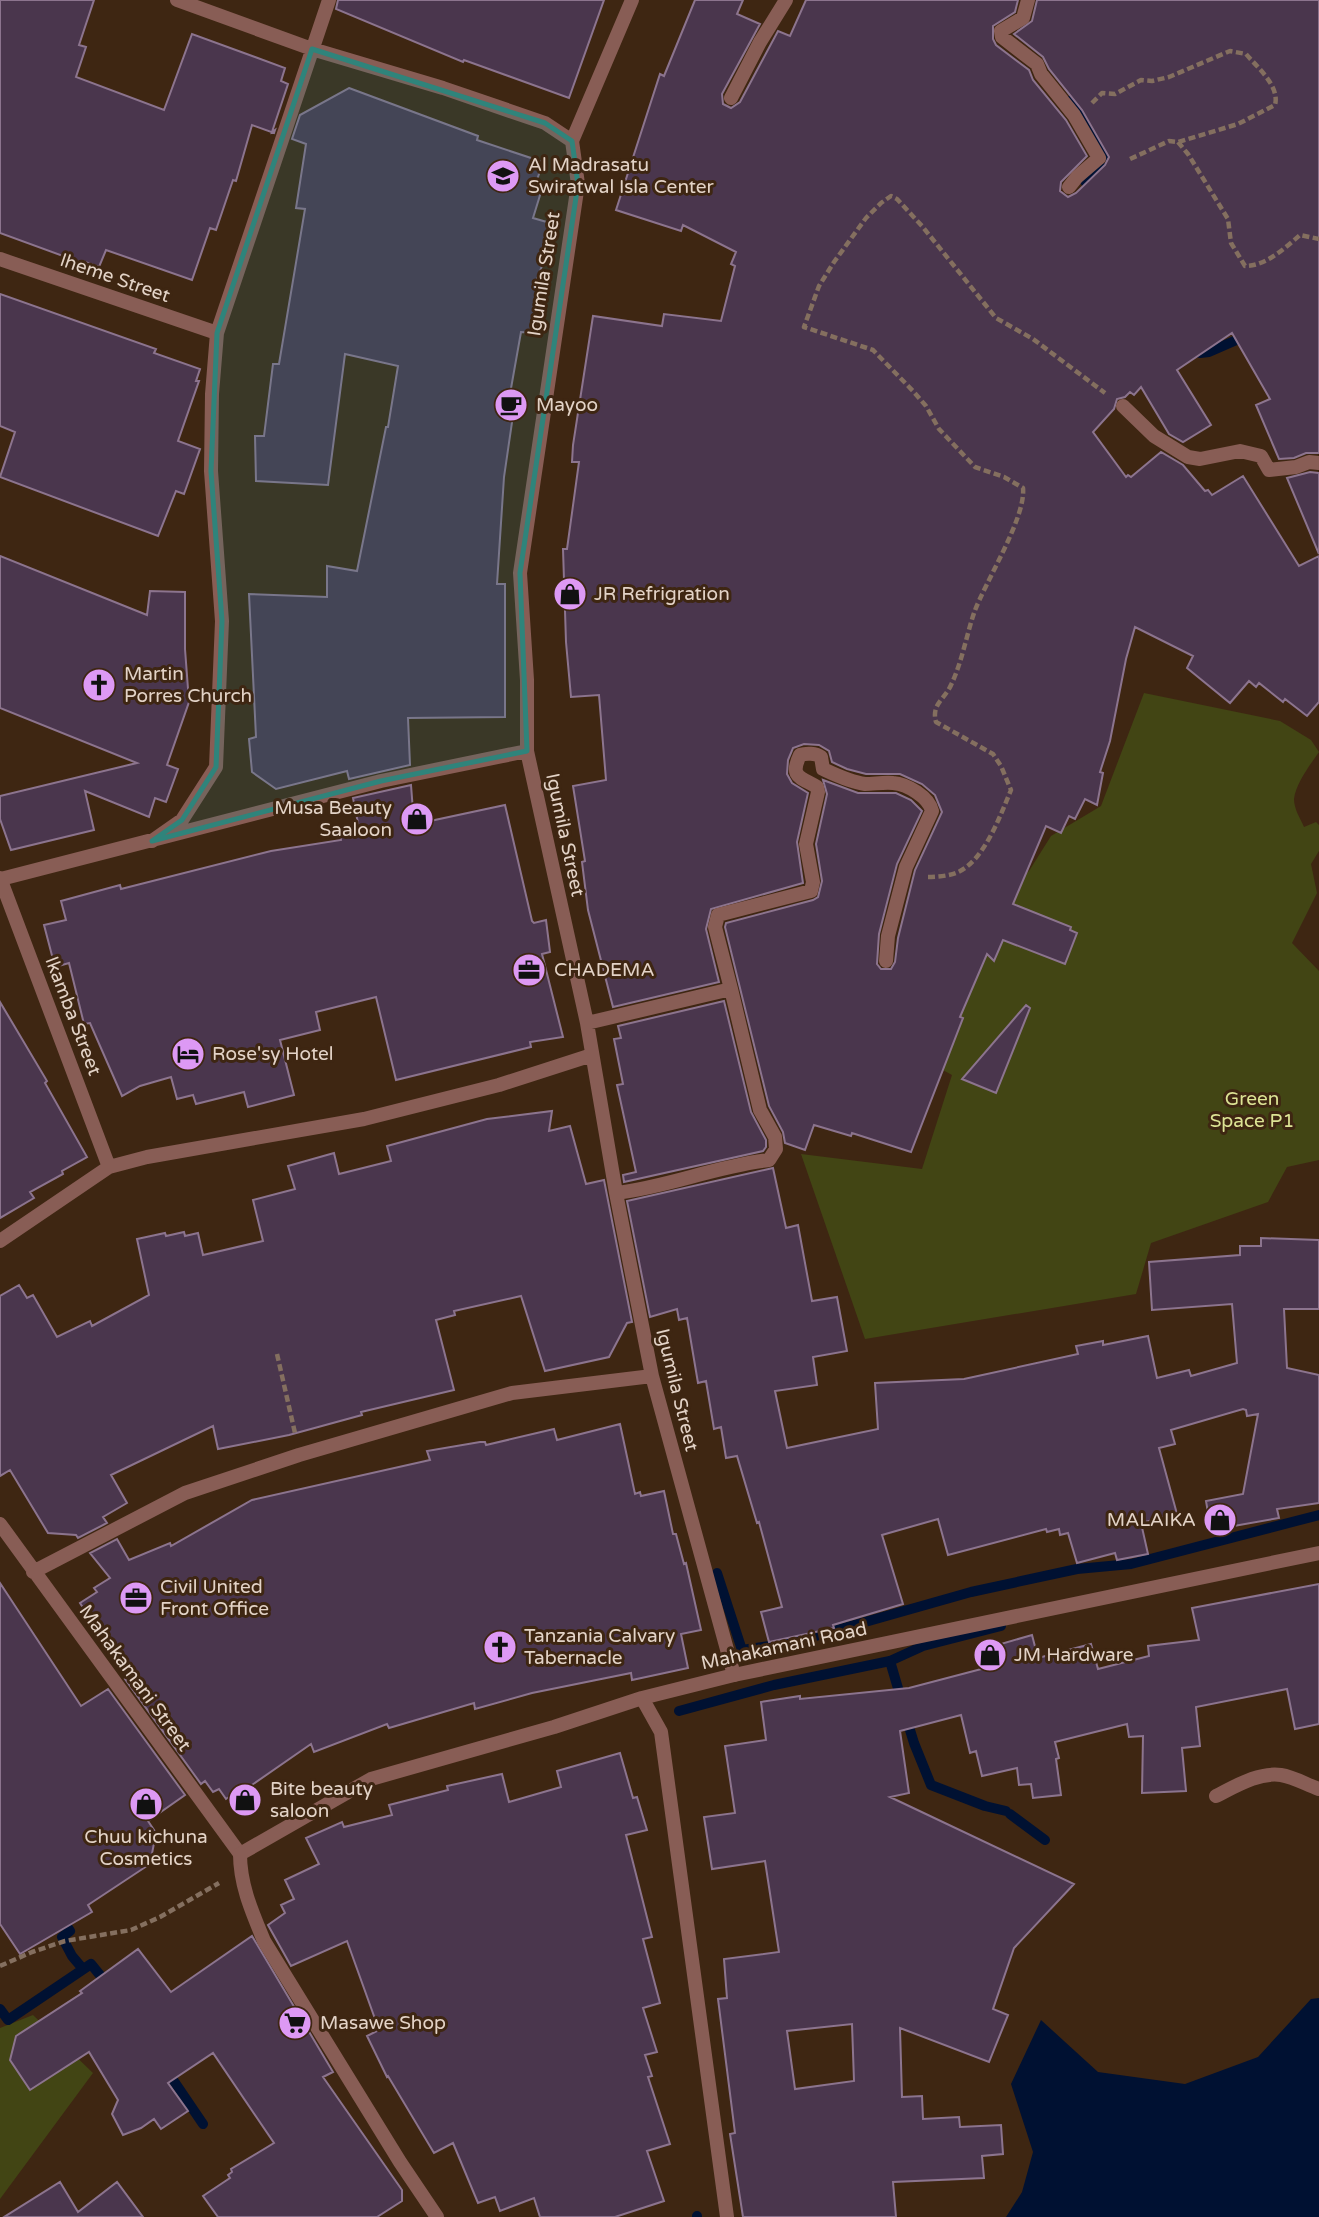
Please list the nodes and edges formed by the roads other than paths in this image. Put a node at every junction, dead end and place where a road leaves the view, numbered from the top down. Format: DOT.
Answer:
graph roads {
  1 [pos="177,0"];
  2 [pos="329,0"];
  3 [pos="632,0"];
  4 [pos="786,0"];
  5 [pos="1028,0"];
  6 [pos="312,49"];
  7 [pos="731,98"];
  8 [pos="572,141"];
  9 [pos="1069,187"];
  10 [pos="0,259"];
  11 [pos="217,333"];
  12 [pos="1123,406"];
  13 [pos="1319,463"];
  14 [pos="527,751"];
  15 [pos="152,841"];
  16 [pos="0,879"];
  17 [pos="886,961"];
  18 [pos="732,989"];
  19 [pos="587,1023"];
  20 [pos="592,1055"];
  21 [pos="109,1167"];
  22 [pos="616,1194"];
  23 [pos="0,1241"];
  24 [pos="652,1376"];
  25 [pos="0,1524"];
  26 [pos="1319,1553"];
  27 [pos="33,1572"];
  28 [pos="734,1675"];
  29 [pos="642,1698"];
  30 [pos="1319,1789"];
  31 [pos="1216,1796"];
  32 [pos="240,1854"];
  33 [pos="437,2217"];
  34 [pos="727,2217"];
  1 -- 6 [label="street"];
  2 -- 6 [label="street"];
  3 -- 8 [label="street"];
  4 -- 7 [label="street"];
  5 -- 9 [label="street"];
  6 -- 8 [label="street"];
  6 -- 11 [label="street"];
  8 -- 14 [label="street, Igumila Street"];
  10 -- 11 [label="street, Iheme Street"];
  11 -- 15 [label="street"];
  12 -- 13 [label="street"];
  14 -- 15 [label="street"];
  14 -- 19 [label="street, Igumila Street"];
  15 -- 16 [label="street"];
  16 -- 21 [label="street, Ikamba Street"];
  17 -- 18 [label="street"];
  18 -- 19 [label="street"];
  18 -- 22 [label="street"];
  19 -- 20 [label="street, Igumila Street"];
  20 -- 21 [label="street"];
  20 -- 22 [label="street, Igumila Street"];
  21 -- 23 [label="street"];
  22 -- 24 [label="street, Igumila Street"];
  24 -- 27 [label="street"];
  24 -- 28 [label="street, Igumila Street"];
  25 -- 27 [label="street, Mahakamani Street"];
  26 -- 28 [label="street, Mahakamani Road"];
  27 -- 32 [label="street, Mahakamani Street"];
  28 -- 29 [label="street, Mahakamani Road"];
  29 -- 32 [label="street, Mahakamani Road"];
  29 -- 34 [label="street"];
  30 -- 31 [label="street"];
  32 -- 33 [label="street"];
}
